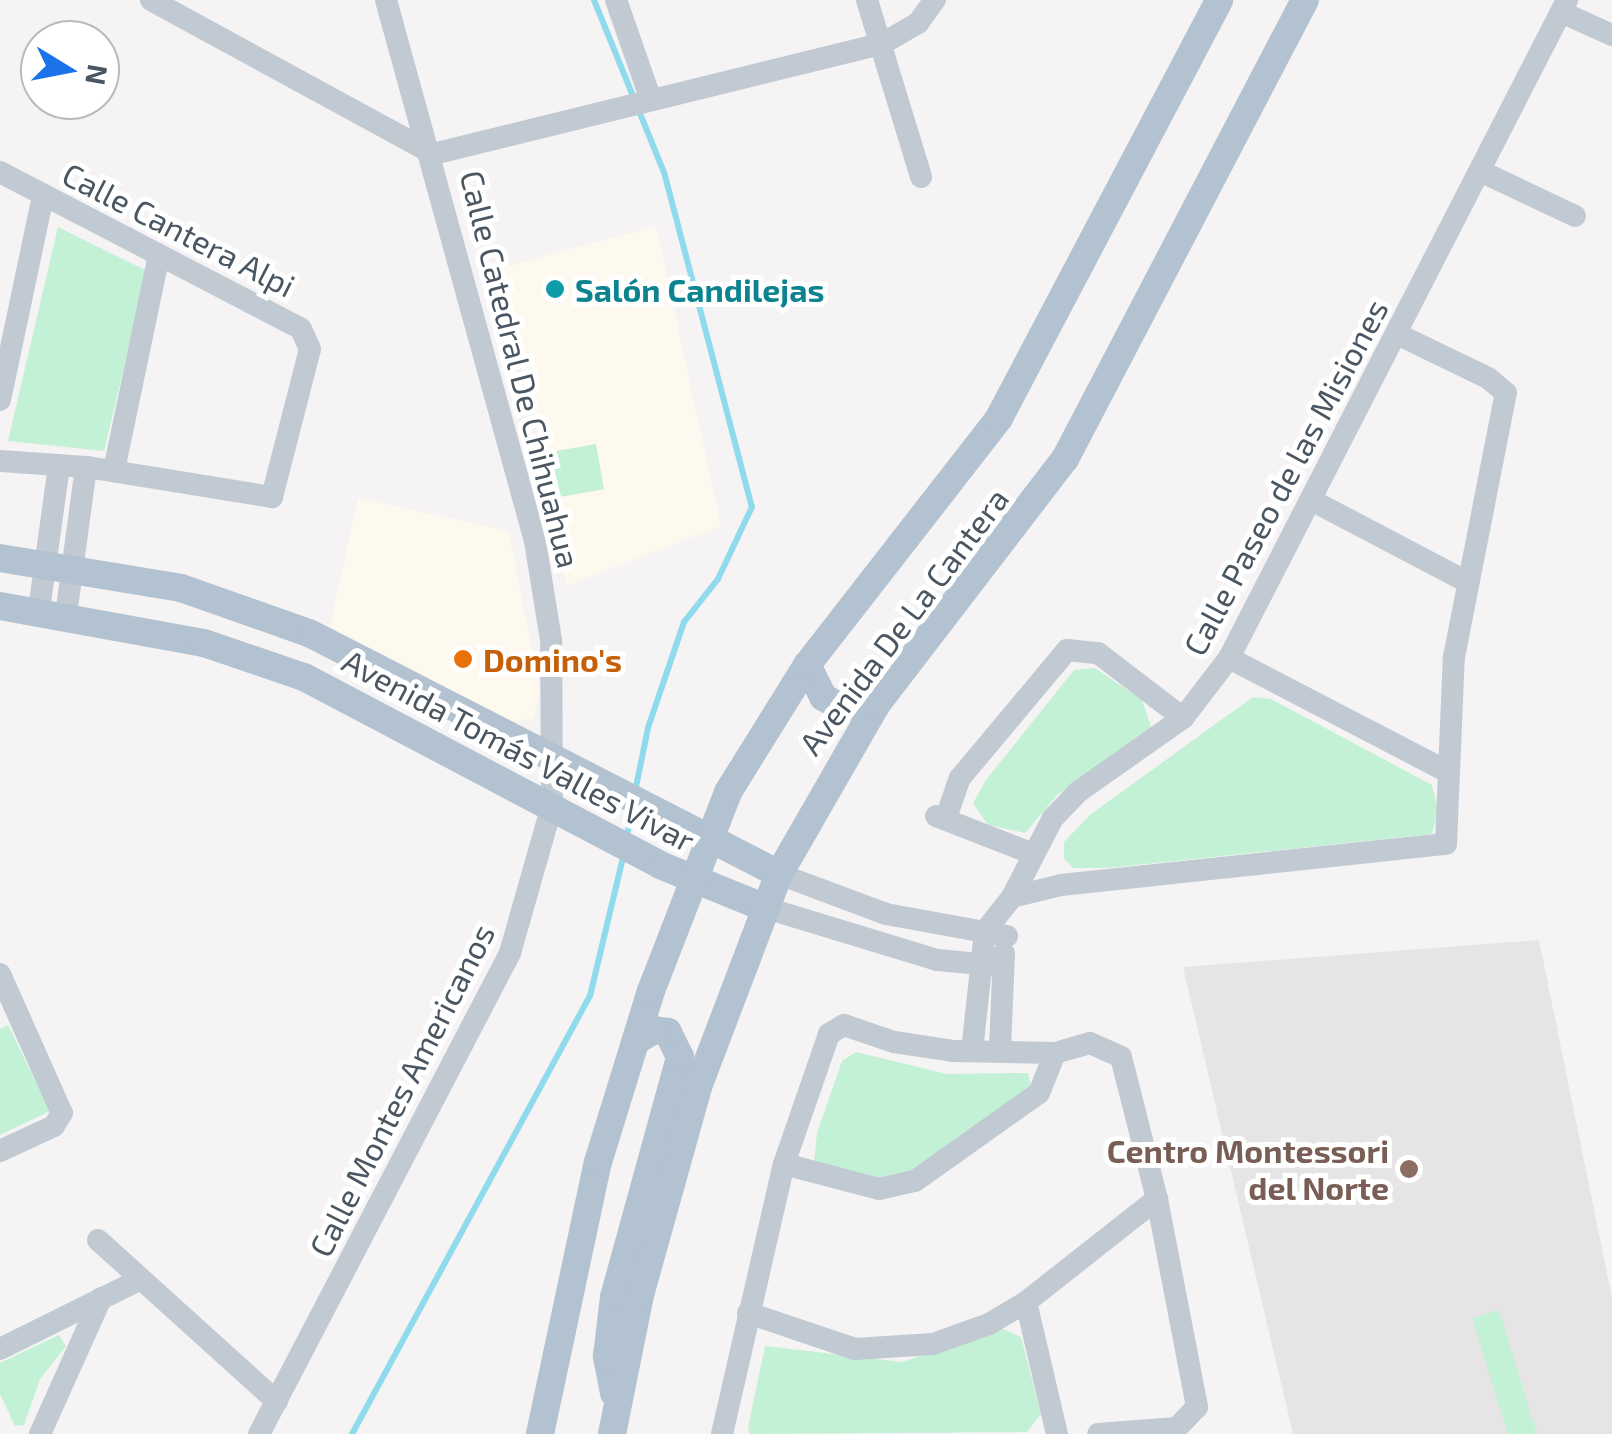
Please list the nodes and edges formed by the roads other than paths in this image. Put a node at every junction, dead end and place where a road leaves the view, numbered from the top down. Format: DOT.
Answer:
graph roads {
  1 [pos="151,0"];
  2 [pos="386,0"];
  3 [pos="616,0"];
  4 [pos="866,0"];
  5 [pos="935,0"];
  6 [pos="1219,0"];
  7 [pos="1304,0"];
  8 [pos="1564,6"];
  9 [pos="1612,35"];
  10 [pos="882,44"];
  11 [pos="650,100"];
  12 [pos="433,154"];
  13 [pos="1480,170"];
  14 [pos="0,172"];
  15 [pos="921,177"];
  16 [pos="43,196"];
  17 [pos="1575,216"];
  18 [pos="159,256"];
  19 [pos="1399,335"];
  20 [pos="0,400"];
  21 [pos="0,461"];
  22 [pos="59,464"];
  23 [pos="86,467"];
  24 [pos="114,470"];
  25 [pos="1313,501"];
  26 [pos="49,528"];
  27 [pos="76,531"];
  28 [pos="0,558"];
  29 [pos="58,566"];
  30 [pos="1467,582"];
  31 [pos="0,606"];
  32 [pos="52,613"];
  33 [pos="1229,658"];
  34 [pos="806,665"];
  35 [pos="876,705"];
  36 [pos="1183,718"];
  37 [pos="554,760"];
  38 [pos="1446,771"];
  39 [pos="552,806"];
  40 [pos="706,841"];
  41 [pos="1030,853"];
  42 [pos="779,874"];
  43 [pos="692,880"];
  44 [pos="763,907"];
  45 [pos="906,918"];
  46 [pos="1001,920"];
  47 [pos="894,948"];
  48 [pos="991,965"];
  49 [pos="0,974"];
  50 [pos="8,1012"];
  51 [pos="636,1041"];
  52 [pos="1000,1049"];
  53 [pos="972,1050"];
  54 [pos="1056,1052"];
  55 [pos="0,1150"];
  56 [pos="784,1164"];
  57 [pos="1157,1199"];
  58 [pos="98,1240"];
  59 [pos="141,1279"];
  60 [pos="101,1298"];
  61 [pos="1026,1302"];
  62 [pos="748,1313"];
  63 [pos="0,1349"];
  64 [pos="276,1402"];
  65 [pos="614,1422"];
  66 [pos="40,1434"];
  67 [pos="260,1434"];
  68 [pos="540,1434"];
  69 [pos="722,1434"];
  70 [pos="1057,1434"];
  71 [pos="1098,1434"];
  1 -- 12 [label="street"];
  2 -- 12 [label="street, Calle Catedral De Chihuahua"];
  3 -- 11 [label="street"];
  4 -- 10 [label="street"];
  5 -- 10 [label="street"];
  6 -- 34 [label="main road, Avenida De La Cantera"];
  7 -- 35 [label="main road, Avenida De La Cantera"];
  8 -- 9 [label="street, Calle Paseo de las Misiones"];
  8 -- 13 [label="street, Calle Paseo de las Misiones"];
  10 -- 11 [label="street"];
  10 -- 15 [label="street"];
  11 -- 12 [label="street"];
  12 -- 37 [label="street, Calle Catedral De Chihuahua"];
  13 -- 17 [label="street"];
  13 -- 19 [label="street, Calle Paseo de las Misiones"];
  14 -- 16 [label="street, Calle Cantera Alpi"];
  16 -- 18 [label="street, Calle Cantera Alpi"];
  16 -- 20 [label="street"];
  18 -- 24 [label="street"];
  18 -- 24 [label="street, Calle Cantera Alpi"];
  19 -- 25 [label="street, Calle Paseo de las Misiones"];
  19 -- 30 [label="street"];
  21 -- 22 [label="street, Calle Cantera Alpi"];
  22 -- 23 [label="street, Calle Cantera Alpi"];
  22 -- 26 [label="street"];
  23 -- 24 [label="street, Calle Cantera Alpi"];
  23 -- 27 [label="street"];
  25 -- 30 [label="street"];
  25 -- 33 [label="street, Calle Paseo de las Misiones"];
  26 -- 27 [label="street"];
  26 -- 29 [label="street"];
  27 -- 29 [label="street"];
  28 -- 29 [label="main road, Avenida Tomás Valles Vivar"];
  29 -- 32 [label="street"];
  29 -- 37 [label="main road, Avenida Tomás Valles Vivar"];
  30 -- 38 [label="street"];
  31 -- 32 [label="main road, Avenida Tomás Valles Vivar"];
  32 -- 39 [label="main road, Avenida Tomás Valles Vivar"];
  33 -- 36 [label="street, Calle Paseo de las Misiones"];
  33 -- 38 [label="street"];
  34 -- 35 [label="main road"];
  34 -- 40 [label="main road, Avenida De La Cantera"];
  35 -- 42 [label="main road, Avenida De La Cantera"];
  36 -- 41 [label="street, Calle Paseo de las Misiones"];
  36 -- 41 [label="street"];
  37 -- 39 [label="street, Calle Montes Americanos"];
  37 -- 40 [label="main road, Avenida Tomás Valles Vivar"];
  38 -- 46 [label="street"];
  39 -- 43 [label="main road, Avenida Tomás Valles Vivar"];
  39 -- 64 [label="street, Calle Montes Americanos"];
  40 -- 42 [label="main road, Avenida Tomás Valles Vivar"];
  40 -- 43 [label="main road, Avenida De La Cantera"];
  41 -- 46 [label="street, Calle Paseo de las Misiones"];
  42 -- 44 [label="main road, Avenida De La Cantera"];
  42 -- 45 [label="street, Avenida Tomás Valles Vivar"];
  43 -- 44 [label="main road, Avenida Tomás Valles Vivar"];
  43 -- 51 [label="main road, Avenida De La Cantera"];
  44 -- 47 [label="street, Avenida Tomás Valles Vivar"];
  44 -- 65 [label="main road, Avenida De La Cantera"];
  45 -- 46 [label="street, Avenida Tomás Valles Vivar"];
  45 -- 47 [label="street"];
  46 -- 48 [label="street, Calle Paseo de las Misiones"];
  47 -- 48 [label="street, Avenida Tomás Valles Vivar"];
  48 -- 52 [label="street, Calle Paseo de las Misiones"];
  48 -- 53 [label="street, Calle Paseo de las Misiones"];
  49 -- 50 [label="street"];
  50 -- 55 [label="street"];
  51 -- 65 [label="main road"];
  51 -- 68 [label="main road, Avenida De La Cantera"];
  52 -- 53 [label="street"];
  52 -- 54 [label="street"];
  53 -- 56 [label="street"];
  54 -- 56 [label="street"];
  54 -- 57 [label="street"];
  56 -- 62 [label="street"];
  57 -- 61 [label="street"];
  57 -- 71 [label="street"];
  58 -- 59 [label="street"];
  59 -- 60 [label="street"];
  59 -- 64 [label="street"];
  60 -- 63 [label="street"];
  60 -- 66 [label="street"];
  61 -- 62 [label="street"];
  61 -- 70 [label="street"];
  62 -- 69 [label="street"];
  64 -- 67 [label="street, Calle Montes Americanos"];
}
